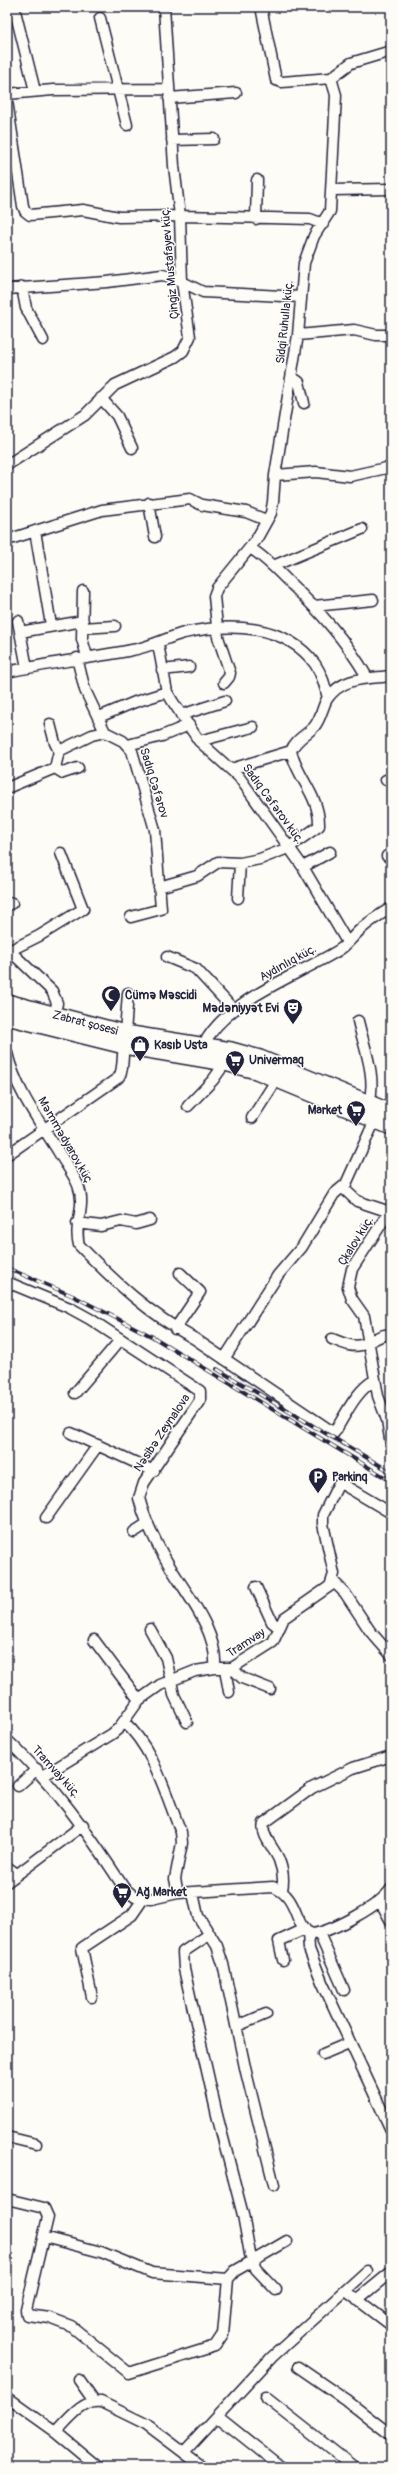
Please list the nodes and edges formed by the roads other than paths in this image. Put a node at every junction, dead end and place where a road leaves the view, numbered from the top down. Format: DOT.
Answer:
graph roads {
  1 [pos="14,7"];
  2 [pos="164,7"];
  3 [pos="260,7"];
  4 [pos="100,18"];
  5 [pos="391,51"];
  6 [pos="331,78"];
  7 [pos="35,91"];
  8 [pos="120,91"];
  9 [pos="236,93"];
  10 [pos="7,94"];
  11 [pos="169,94"];
  12 [pos="7,101"];
  13 [pos="127,125"];
  14 [pos="214,139"];
  15 [pos="172,140"];
  16 [pos="257,180"];
  17 [pos="391,189"];
  18 [pos="332,190"];
  19 [pos="180,216"];
  20 [pos="256,219"];
  21 [pos="323,224"];
  22 [pos="182,282"];
  23 [pos="22,287"];
  24 [pos="7,288"];
  25 [pos="301,297"];
  26 [pos="298,335"];
  27 [pos="391,335"];
  28 [pos="43,340"];
  29 [pos="292,377"];
  30 [pos="101,398"];
  31 [pos="304,403"];
  32 [pos="132,448"];
  33 [pos="7,465"];
  34 [pos="391,468"];
  35 [pos="275,475"];
  36 [pos="149,503"];
  37 [pos="266,520"];
  38 [pos="362,529"];
  39 [pos="35,531"];
  40 [pos="155,537"];
  41 [pos="7,540"];
  42 [pos="250,548"];
  43 [pos="273,566"];
  44 [pos="83,591"];
  45 [pos="373,600"];
  46 [pos="314,606"];
  47 [pos="18,620"];
  48 [pos="82,624"];
  49 [pos="51,625"];
  50 [pos="115,626"];
  51 [pos="218,627"];
  52 [pos="20,632"];
  53 [pos="158,644"];
  54 [pos="82,657"];
  55 [pos="189,667"];
  56 [pos="28,668"];
  57 [pos="162,670"];
  58 [pos="7,672"];
  59 [pos="391,676"];
  60 [pos="367,677"];
  61 [pos="224,683"];
  62 [pos="167,692"];
  63 [pos="328,698"];
  64 [pos="226,701"];
  65 [pos="181,715"];
  66 [pos="99,717"];
  67 [pos="50,724"];
  68 [pos="188,725"];
  69 [pos="253,727"];
  70 [pos="105,732"];
  71 [pos="200,741"];
  72 [pos="128,745"];
  73 [pos="59,751"];
  74 [pos="291,751"];
  75 [pos="55,768"];
  76 [pos="78,768"];
  77 [pos="231,769"];
  78 [pos="7,788"];
  79 [pos="288,848"];
  80 [pos="330,852"];
  81 [pos="61,853"];
  82 [pos="240,863"];
  83 [pos="303,867"];
  84 [pos="159,887"];
  85 [pos="238,898"];
  86 [pos="391,908"];
  87 [pos="131,917"];
  88 [pos="347,942"];
  89 [pos="8,950"];
  90 [pos="167,957"];
  91 [pos="128,993"];
  92 [pos="7,1002"];
  93 [pos="234,1010"];
  94 [pos="7,1017"];
  95 [pos="53,1021"];
  96 [pos="358,1021"];
  97 [pos="125,1039"];
  98 [pos="203,1046"];
  99 [pos="7,1053"];
  100 [pos="225,1063"];
  101 [pos="277,1079"];
  102 [pos="369,1103"];
  103 [pos="188,1106"];
  104 [pos="391,1112"];
  105 [pos="252,1118"];
  106 [pos="375,1120"];
  107 [pos="391,1127"];
  108 [pos="44,1128"];
  109 [pos="7,1154"];
  110 [pos="343,1188"];
  111 [pos="389,1217"];
  112 [pos="150,1220"];
  113 [pos="77,1223"];
  114 [pos="180,1273"];
  115 [pos="7,1282"];
  116 [pos="175,1329"];
  117 [pos="391,1335"];
  118 [pos="121,1339"];
  119 [pos="332,1339"];
  120 [pos="368,1342"];
  121 [pos="224,1359"];
  122 [pos="375,1380"];
  123 [pos="75,1393"];
  124 [pos="71,1433"];
  125 [pos="98,1445"];
  126 [pos="391,1445"];
  127 [pos="154,1471"];
  128 [pos="391,1513"];
  129 [pos="46,1518"];
  130 [pos="148,1523"];
  131 [pos="134,1532"];
  132 [pos="333,1581"];
  133 [pos="256,1587"];
  134 [pos="278,1626"];
  135 [pos="150,1629"];
  136 [pos="94,1640"];
  137 [pos="391,1655"];
  138 [pos="224,1668"];
  139 [pos="171,1680"];
  140 [pos="270,1688"];
  141 [pos="229,1692"];
  142 [pos="139,1700"];
  143 [pos="124,1722"];
  144 [pos="187,1722"];
  145 [pos="7,1740"];
  146 [pos="391,1756"];
  147 [pos="40,1773"];
  148 [pos="18,1786"];
  149 [pos="82,1825"];
  150 [pos="7,1867"];
  151 [pos="17,1874"];
  152 [pos="7,1882"];
  153 [pos="391,1889"];
  154 [pos="282,1890"];
  155 [pos="178,1893"];
  156 [pos="193,1893"];
  157 [pos="143,1899"];
  158 [pos="380,1901"];
  159 [pos="391,1921"];
  160 [pos="310,1932"];
  161 [pos="210,1934"];
  162 [pos="283,1960"];
  163 [pos="344,1990"];
  164 [pos="92,1996"];
  165 [pos="266,2014"];
  166 [pos="237,2026"];
  167 [pos="349,2043"];
  168 [pos="323,2054"];
  169 [pos="391,2130"];
  170 [pos="7,2137"];
  171 [pos="36,2144"];
  172 [pos="274,2185"];
  173 [pos="7,2199"];
  174 [pos="44,2237"];
  175 [pos="287,2241"];
  176 [pos="253,2262"];
  177 [pos="366,2271"];
  178 [pos="391,2272"];
  179 [pos="228,2279"];
  180 [pos="276,2290"];
  181 [pos="346,2291"];
  182 [pos="358,2300"];
  183 [pos="391,2325"];
  184 [pos="298,2367"];
  185 [pos="79,2380"];
  186 [pos="7,2397"];
  187 [pos="265,2397"];
  188 [pos="93,2400"];
  189 [pos="217,2416"];
  190 [pos="56,2432"];
  191 [pos="391,2435"];
  192 [pos="184,2452"];
  193 [pos="98,2467"];
  194 [pos="203,2467"];
  195 [pos="281,2467"];
  196 [pos="354,2467"];
  1 -- 7 [label="street"];
  2 -- 11 [label="street, Çingiz Mustafayev küç."];
  3 -- 6 [label="street"];
  4 -- 8 [label="street"];
  5 -- 6 [label="street"];
  6 -- 18 [label="street, Sidqi Ruhulla küç."];
  7 -- 8 [label="street"];
  7 -- 10 [label="street"];
  8 -- 11 [label="street"];
  8 -- 13 [label="street"];
  9 -- 11 [label="street"];
  11 -- 15 [label="street, Çingiz Mustafayev küç."];
  12 -- 19 [label="street"];
  14 -- 15 [label="street"];
  15 -- 19 [label="street, Çingiz Mustafayev küç."];
  16 -- 20 [label="street"];
  17 -- 18 [label="street"];
  18 -- 21 [label="street, Sidqi Ruhulla küç."];
  19 -- 20 [label="street"];
  19 -- 22 [label="street, Çingiz Mustafayev küç."];
  20 -- 21 [label="street"];
  21 -- 25 [label="street, Sidqi Ruhulla küç."];
  22 -- 23 [label="street"];
  22 -- 25 [label="street"];
  22 -- 30 [label="street, Çingiz Mustafayev küç."];
  23 -- 24 [label="street"];
  23 -- 28 [label="street"];
  25 -- 26 [label="street, Sidqi Ruhulla küç."];
  26 -- 27 [label="street"];
  26 -- 29 [label="street, Sidqi Ruhulla küç."];
  29 -- 31 [label="street"];
  29 -- 35 [label="street, Sidqi Ruhulla küç."];
  30 -- 32 [label="street"];
  30 -- 33 [label="street, Çingiz Mustafayev küç."];
  34 -- 35 [label="street"];
  35 -- 37 [label="street, Sidqi Ruhulla küç."];
  36 -- 37 [label="street"];
  36 -- 39 [label="street"];
  36 -- 40 [label="street"];
  37 -- 42 [label="street, Sidqi Ruhulla küç."];
  38 -- 43 [label="street"];
  39 -- 41 [label="street"];
  39 -- 49 [label="street"];
  42 -- 43 [label="street"];
  42 -- 51 [label="street, Sidqi Ruhulla küç."];
  43 -- 46 [label="street"];
  44 -- 48 [label="street"];
  45 -- 46 [label="street"];
  46 -- 60 [label="street"];
  47 -- 52 [label="street"];
  48 -- 49 [label="street"];
  48 -- 50 [label="street"];
  48 -- 54 [label="street"];
  49 -- 52 [label="street"];
  51 -- 53 [label="street"];
  51 -- 61 [label="street, Sidqi Ruhulla küç."];
  51 -- 63 [label="street"];
  52 -- 56 [label="street"];
  53 -- 54 [label="street"];
  53 -- 57 [label="street, Sadıq Cəfərov küç."];
  54 -- 56 [label="street"];
  54 -- 66 [label="street"];
  55 -- 57 [label="street"];
  56 -- 58 [label="street"];
  57 -- 62 [label="street, Sadıq Cəfərov küç."];
  59 -- 60 [label="street"];
  60 -- 63 [label="street"];
  62 -- 65 [label="street, Sadıq Cəfərov küç."];
  62 -- 66 [label="street"];
  63 -- 74 [label="street"];
  64 -- 65 [label="street"];
  65 -- 68 [label="street, Sadıq Cəfərov küç."];
  66 -- 70 [label="street"];
  67 -- 73 [label="street"];
  68 -- 71 [label="street, Sadıq Cəfərov küç."];
  68 -- 72 [label="street"];
  69 -- 71 [label="street"];
  70 -- 72 [label="street, Sadıq Cəfərov"];
  70 -- 73 [label="street"];
  71 -- 77 [label="street, Sadıq Cəfərov küç."];
  72 -- 84 [label="street, Sadıq Cəfərov"];
  73 -- 75 [label="street"];
  74 -- 77 [label="street"];
  74 -- 79 [label="street"];
  75 -- 76 [label="street"];
  75 -- 78 [label="street"];
  77 -- 79 [label="street, Sadıq Cəfərov küç."];
  79 -- 82 [label="street"];
  79 -- 83 [label="street, Sadıq Cəfərov küç."];
  80 -- 83 [label="street"];
  81 -- 89 [label="street"];
  82 -- 84 [label="street"];
  82 -- 85 [label="street"];
  83 -- 88 [label="street, Sadıq Cəfərov küç."];
  84 -- 87 [label="street, Sadıq Cəfərov"];
  86 -- 88 [label="street, Aydınlıq küç."];
  88 -- 93 [label="street, Aydınlıq küç."];
  89 -- 95 [label="street"];
  90 -- 93 [label="street"];
  91 -- 97 [label="street"];
  92 -- 95 [label="main road, Zabrat şosesi"];
  93 -- 98 [label="street, Aydınlıq küç."];
  94 -- 95 [label="main road, Zabrat şosesi"];
  95 -- 97 [label="main road, Zabrat şosesi"];
  96 -- 102 [label="street"];
  97 -- 98 [label="main road, Zabrat şosesi"];
  97 -- 100 [label="main road, Zabrat şosesi"];
  97 -- 108 [label="street"];
  98 -- 102 [label="main road, Zabrat şosesi"];
  99 -- 108 [label="street, Məmmədyarov küç"];
  100 -- 101 [label="main road, Zabrat şosesi"];
  100 -- 103 [label="street"];
  101 -- 105 [label="street"];
  101 -- 106 [label="main road, Zabrat şosesi"];
  102 -- 104 [label="main road, Zabrat şosesi"];
  106 -- 107 [label="main road, Zabrat şosesi"];
  106 -- 110 [label="street"];
  108 -- 109 [label="street"];
  108 -- 113 [label="street, Məmmədyarov küç"];
  110 -- 111 [label="street"];
  110 -- 121 [label="street"];
  111 -- 120 [label="street, Çkalov küç."];
  112 -- 113 [label="street"];
  113 -- 116 [label="street, Məmmədyarov küç"];
  114 -- 116 [label="street"];
  115 -- 118 [label="street, Nəsibə Zeynalova"];
  116 -- 121 [label="street, Məmmədyarov küç"];
  117 -- 120 [label="street"];
  118 -- 123 [label="street"];
  118 -- 127 [label="street, Nəsibə Zeynalova"];
  119 -- 120 [label="street"];
  120 -- 122 [label="street, Çkalov küç."];
  121 -- 122 [label="street, Məmmədyarov küç"];
  122 -- 126 [label="street, Çkalov küç."];
  124 -- 125 [label="street"];
  125 -- 127 [label="street"];
  125 -- 129 [label="street"];
  127 -- 130 [label="street, Nəsibə Zeynalova"];
  128 -- 132 [label="street"];
  130 -- 131 [label="street"];
  130 -- 138 [label="street, Nəsibə Zeynalova"];
  132 -- 134 [label="street, Tramvay"];
  132 -- 137 [label="street"];
  133 -- 134 [label="street"];
  134 -- 138 [label="street, Tramvay"];
  135 -- 139 [label="street"];
  136 -- 142 [label="street"];
  138 -- 139 [label="street, Tramvay"];
  138 -- 140 [label="street"];
  138 -- 141 [label="street, Nəsibə Zeynalova"];
  139 -- 142 [label="street, Tramvay"];
  139 -- 144 [label="street"];
  142 -- 143 [label="street, Tramvay"];
  143 -- 147 [label="street, Tramvay"];
  143 -- 155 [label="street"];
  145 -- 147 [label="street, Tramvay küç."];
  146 -- 154 [label="street"];
  147 -- 148 [label="street, Tramvay"];
  147 -- 149 [label="street, Tramvay küç."];
  149 -- 151 [label="street"];
  149 -- 157 [label="street, Tramvay küç."];
  150 -- 151 [label="street"];
  151 -- 152 [label="street"];
  153 -- 158 [label="street"];
  154 -- 156 [label="street"];
  154 -- 160 [label="street"];
  155 -- 156 [label="street"];
  155 -- 157 [label="street"];
  156 -- 161 [label="street"];
  157 -- 164 [label="street"];
  158 -- 159 [label="street"];
  158 -- 160 [label="street"];
  160 -- 162 [label="street"];
  160 -- 163 [label="street"];
  160 -- 167 [label="street"];
  161 -- 166 [label="street"];
  161 -- 176 [label="street"];
  165 -- 166 [label="street"];
  166 -- 172 [label="street"];
  167 -- 168 [label="street"];
  167 -- 169 [label="street"];
  170 -- 171 [label="street"];
  173 -- 174 [label="street"];
  174 -- 179 [label="street"];
  174 -- 179 [label="street"];
  175 -- 176 [label="street"];
  176 -- 179 [label="street"];
  176 -- 180 [label="street"];
  177 -- 181 [label="street"];
  178 -- 182 [label="street"];
  181 -- 182 [label="street"];
  181 -- 189 [label="street"];
  182 -- 183 [label="street"];
  184 -- 191 [label="street"];
  185 -- 188 [label="street"];
  186 -- 190 [label="street"];
  187 -- 196 [label="street"];
  188 -- 190 [label="street"];
  188 -- 192 [label="street"];
  189 -- 192 [label="street"];
  189 -- 195 [label="street"];
  190 -- 193 [label="street"];
  192 -- 194 [label="street"];
}
